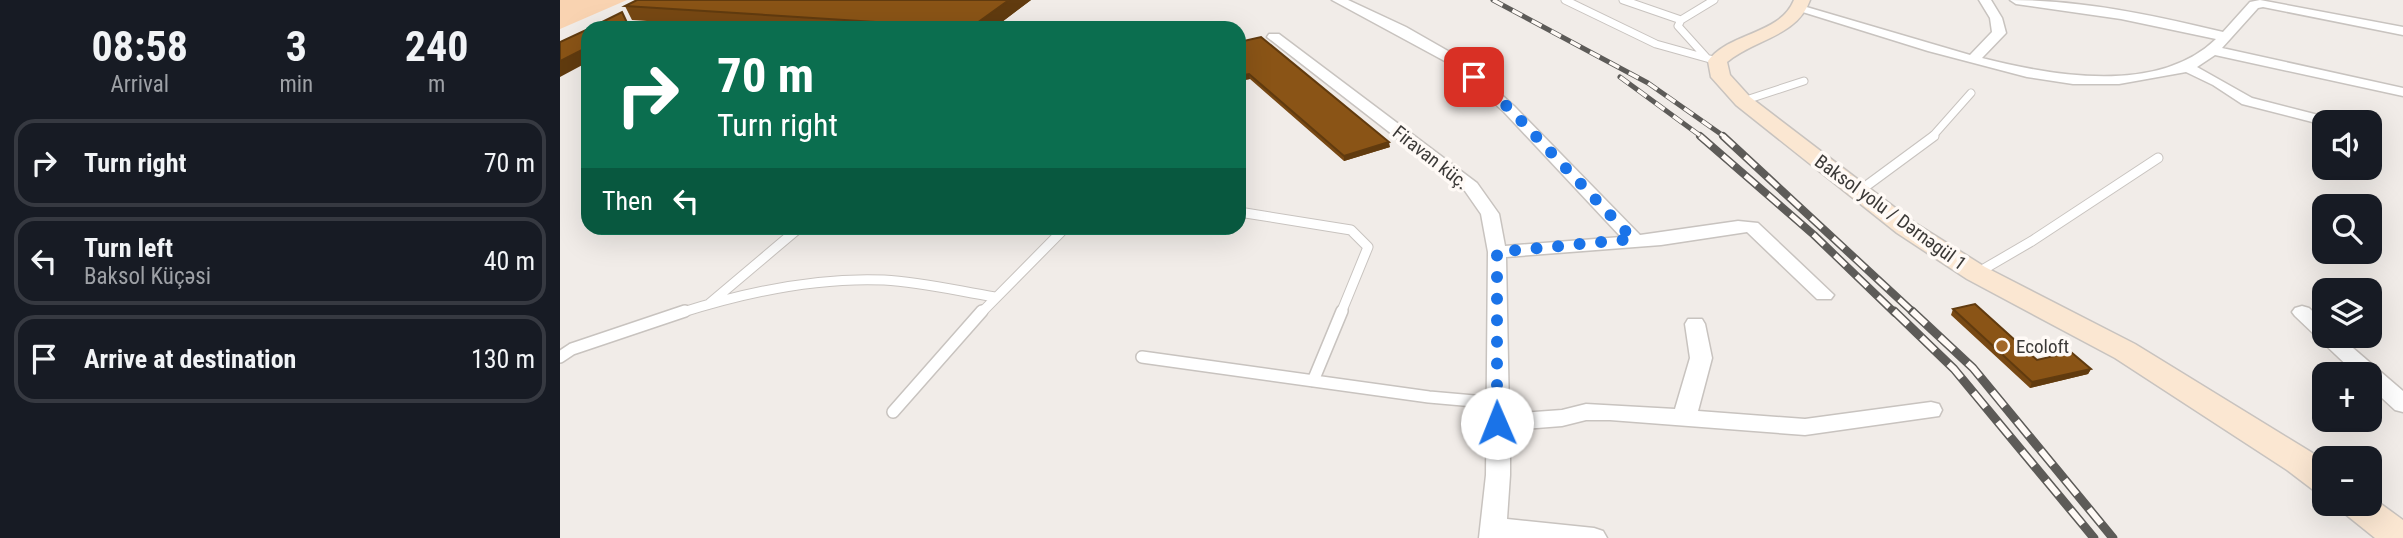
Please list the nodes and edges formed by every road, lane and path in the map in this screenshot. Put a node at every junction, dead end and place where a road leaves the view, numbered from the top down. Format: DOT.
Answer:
graph roads {
  1 [pos="1338,0"];
  2 [pos="1565,0"];
  3 [pos="1623,0"];
  4 [pos="1713,0"];
  5 [pos="1985,0"];
  6 [pos="2016,0"];
  7 [pos="1800,5"];
  8 [pos="2099,5"];
  9 [pos="1681,20"];
  10 [pos="2403,31"];
  11 [pos="1275,37"];
  12 [pos="2225,37"];
  13 [pos="2213,50"];
  14 [pos="1712,59"];
  15 [pos="1973,59"];
  16 [pos="2187,67"];
  17 [pos="1804,81"];
  18 [pos="2403,92"];
  19 [pos="1971,93"];
  20 [pos="1743,101"];
  21 [pos="2312,118"];
  22 [pos="2158,159"];
  23 [pos="1858,192"];
  24 [pos="1246,213"];
  25 [pos="791,235"];
  26 [pos="1058,235"];
  27 [pos="1633,239"];
  28 [pos="1497,252"];
  29 [pos="1976,273"];
  30 [pos="1824,295"];
  31 [pos="995,297"];
  32 [pos="706,307"];
  33 [pos="2302,312"];
  34 [pos="2312,322"];
  35 [pos="1695,324"];
  36 [pos="2339,348"];
  37 [pos="560,357"];
  38 [pos="1143,357"];
  39 [pos="2355,362"];
  40 [pos="1313,381"];
  41 [pos="2382,386"];
  42 [pos="2403,404"];
  43 [pos="1931,410"];
  44 [pos="893,412"];
  45 [pos="1497,413"];
  46 [pos="1684,418"];
  47 [pos="2312,471"];
  48 [pos="2372,516"];
  49 [pos="1493,533"];
  50 [pos="1594,538"];
  51 [pos="2400,538"];
  1 -- 27 [label="street"];
  2 -- 14 [label="lane"];
  3 -- 9 [label="lane"];
  4 -- 9 [label="lane"];
  5 -- 15 [label="street"];
  6 -- 8 [label="street"];
  7 -- 14 [label="main road"];
  7 -- 15 [label="street"];
  8 -- 12 [label="street"];
  9 -- 14 [label="lane"];
  10 -- 12 [label="street"];
  11 -- 28 [label="street, Firavan küç."];
  12 -- 13 [label="street"];
  13 -- 16 [label="street"];
  13 -- 18 [label="street"];
  14 -- 20 [label="main road, Baksol yolu / Dərnəgül 1"];
  15 -- 16 [label="street"];
  16 -- 21 [label="street"];
  17 -- 20 [label="lane"];
  19 -- 23 [label="lane"];
  20 -- 23 [label="main road, Baksol yolu / Dərnəgül 1"];
  22 -- 29 [label="lane"];
  23 -- 29 [label="main road, Baksol yolu / Dərnəgül 1"];
  24 -- 40 [label="lane"];
  25 -- 32 [label="lane"];
  26 -- 31 [label="lane"];
  27 -- 28 [label="street"];
  27 -- 30 [label="street"];
  28 -- 45 [label="street, Firavan küç."];
  29 -- 47 [label="main road, Baksol yolu / Dərnəgül 1"];
  31 -- 32 [label="lane"];
  31 -- 44 [label="lane"];
  32 -- 37 [label="lane"];
  33 -- 34 [label="street"];
  35 -- 46 [label="street"];
  36 -- 39 [label="street"];
  38 -- 40 [label="lane"];
  40 -- 45 [label="lane"];
  41 -- 42 [label="street"];
  43 -- 46 [label="street"];
  45 -- 46 [label="street"];
  45 -- 49 [label="street, Firavan küç."];
  48 -- 51 [label="main road"];
  49 -- 50 [label="street"];
}
